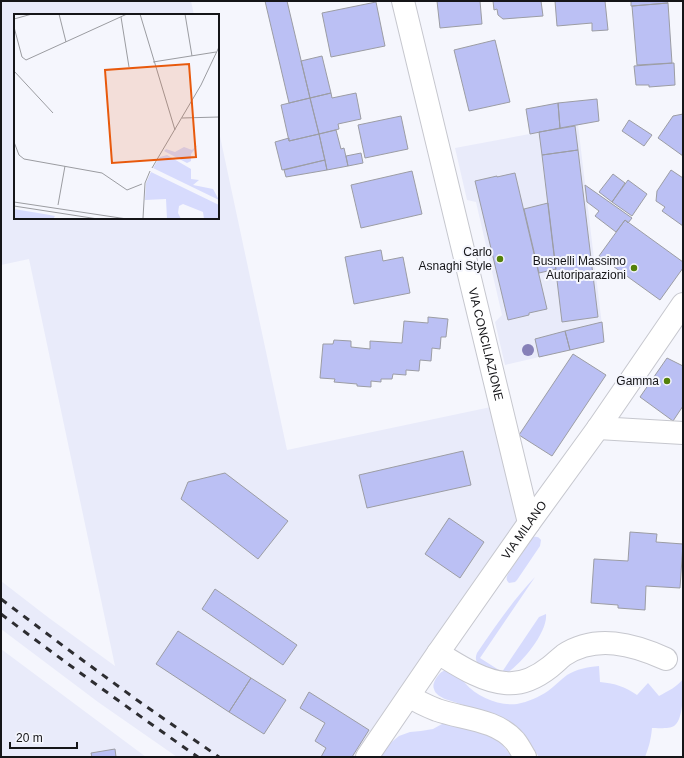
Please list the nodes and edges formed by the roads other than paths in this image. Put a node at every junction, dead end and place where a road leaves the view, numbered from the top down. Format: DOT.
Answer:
graph roads {
  1 [pos="403,1"];
  2 [pos="683,304"];
  3 [pos="598,428"];
  4 [pos="683,433"];
  5 [pos="529,523"];
  6 [pos="438,653"];
  7 [pos="666,659"];
  8 [pos="409,696"];
  9 [pos="367,757"];
  10 [pos="525,757"];
  1 -- 5 [label="street, VIA CONCILIAZIONE"];
  2 -- 3 [label="street, VIA MILANO"];
  3 -- 4 [label="street"];
  3 -- 5 [label="street, VIA MILANO"];
  5 -- 6 [label="street, VIA MILANO"];
  6 -- 7 [label="street"];
  6 -- 8 [label="street, VIA MILANO"];
  8 -- 9 [label="street, VIA MILANO"];
  8 -- 10 [label="street"];
}
